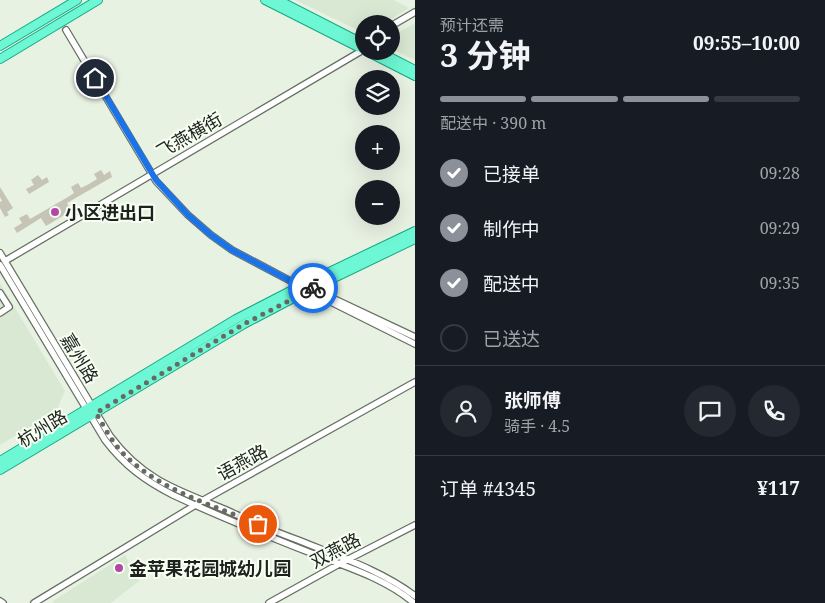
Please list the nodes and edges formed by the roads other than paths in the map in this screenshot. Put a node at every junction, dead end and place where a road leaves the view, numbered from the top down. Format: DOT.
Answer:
graph roads {
  1 [pos="77,0"];
  2 [pos="98,0"];
  3 [pos="265,0"];
  4 [pos="278,0"];
  5 [pos="415,12"];
  6 [pos="400,21"];
  7 [pos="66,30"];
  8 [pos="355,42"];
  9 [pos="355,43"];
  10 [pos="0,46"];
  11 [pos="355,52"];
  12 [pos="0,59"];
  13 [pos="387,60"];
  14 [pos="396,60"];
  15 [pos="415,70"];
  16 [pos="415,76"];
  17 [pos="152,174"];
  18 [pos="415,231"];
  19 [pos="415,239"];
  20 [pos="0,253"];
  21 [pos="2,263"];
  22 [pos="300,286"];
  23 [pos="311,290"];
  24 [pos="0,293"];
  25 [pos="0,313"];
  26 [pos="415,337"];
  27 [pos="415,344"];
  28 [pos="415,382"];
  29 [pos="91,411"];
  30 [pos="0,461"];
  31 [pos="0,470"];
  32 [pos="202,501"];
  33 [pos="195,505"];
  34 [pos="415,525"];
  35 [pos="347,560"];
  36 [pos="339,564"];
  37 [pos="415,596"];
  38 [pos="34,603"];
  39 [pos="269,603"];
  40 [pos="414,603"];
  1 -- 10 [label="main road"];
  2 -- 12 [label="main road"];
  3 -- 9 [label="main road"];
  4 -- 8 [label="main road"];
  5 -- 6 [label="street"];
  7 -- 17 [label="street"];
  11 -- 17 [label="street, 飞燕横街"];
  13 -- 16 [label="main road"];
  14 -- 15 [label="main road"];
  17 -- 21 [label="street, 飞燕横街"];
  17 -- 22 [label="street"];
  18 -- 22 [label="main road, 杭州路"];
  19 -- 23 [label="main road, 杭州路"];
  20 -- 21 [label="street, 嘉州路"];
  21 -- 29 [label="street, 嘉州路"];
  22 -- 23 [label="street"];
  22 -- 29 [label="main road, 杭州路"];
  23 -- 26 [label="street"];
  23 -- 27 [label="street"];
  23 -- 29 [label="main road, 杭州路"];
  24 -- 25 [label="street"];
  28 -- 32 [label="street, 语燕路"];
  29 -- 30 [label="main road, 杭州路"];
  29 -- 31 [label="main road, 杭州路"];
  29 -- 32 [label="street, 嘉州路"];
  29 -- 33 [label="street"];
  32 -- 33 [label="street, 语燕路"];
  32 -- 35 [label="street, 嘉州路"];
  33 -- 36 [label="street"];
  33 -- 38 [label="street, 语燕路"];
  34 -- 35 [label="street, 双燕路"];
  35 -- 36 [label="street, 双燕路"];
  35 -- 37 [label="street, 嘉州路"];
  36 -- 39 [label="street, 双燕路"];
  36 -- 40 [label="street"];
}
